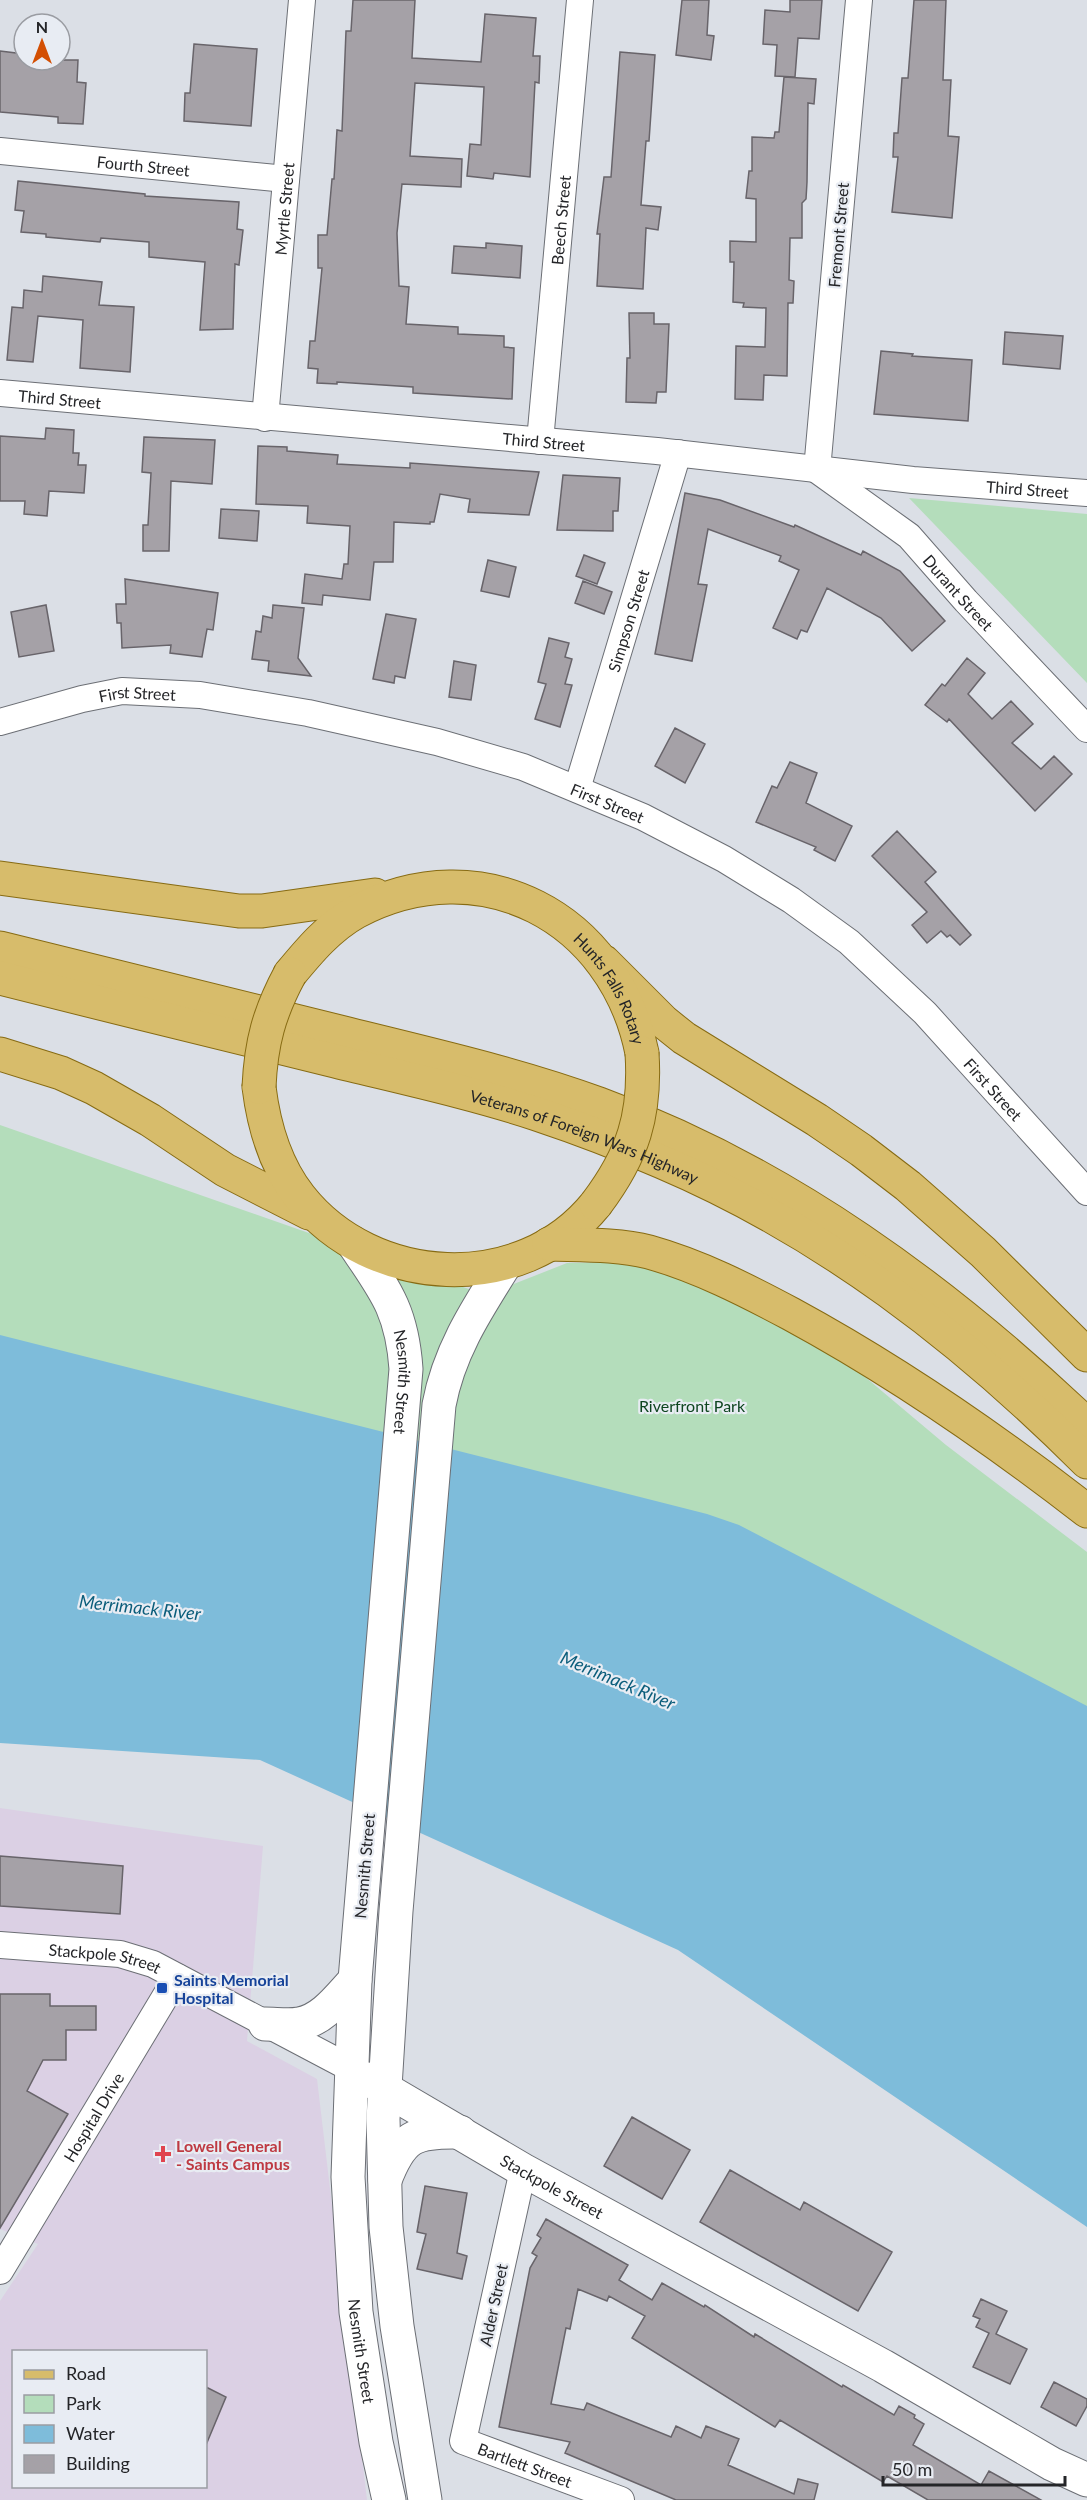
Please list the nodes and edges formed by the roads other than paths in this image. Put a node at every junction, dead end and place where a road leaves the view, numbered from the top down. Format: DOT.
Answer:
graph roads {
  1 [pos="302,0"];
  2 [pos="580,0"];
  3 [pos="859,0"];
  4 [pos="0,151"];
  5 [pos="286,179"];
  6 [pos="0,393"];
  7 [pos="265,418"];
  8 [pos="540,441"];
  9 [pos="678,453"];
  10 [pos="818,470"];
  11 [pos="1087,493"];
  12 [pos="0,722"];
  13 [pos="1087,729"];
  14 [pos="577,789"];
  15 [pos="0,878"];
  16 [pos="410,892"];
  17 [pos="0,948"];
  18 [pos="604,962"];
  19 [pos="0,978"];
  20 [pos="0,1054"];
  21 [pos="1087,1192"];
  22 [pos="320,1219"];
  23 [pos="353,1243"];
  24 [pos="549,1244"];
  25 [pos="506,1263"];
  26 [pos="1087,1355"];
  27 [pos="1087,1425"];
  28 [pos="1087,1462"];
  29 [pos="1087,1511"];
  30 [pos="0,1945"];
  31 [pos="177,1977"];
  32 [pos="355,1980"];
  33 [pos="265,2024"];
  34 [pos="350,2068"];
  35 [pos="386,2089"];
  36 [pos="460,2132"];
  37 [pos="523,2170"];
  38 [pos="384,2182"];
  39 [pos="3,2261"];
  40 [pos="463,2441"];
  41 [pos="1087,2480"];
  42 [pos="389,2500"];
  43 [pos="425,2500"];
  44 [pos="621,2500"];
  1 -- 5 [label="street, Myrtle Street"];
  2 -- 8 [label="street, Beech Street"];
  3 -- 10 [label="street, Fremont Street"];
  4 -- 5 [label="street, Fourth Street"];
  5 -- 7 [label="street, Myrtle Street"];
  6 -- 7 [label="street, Third Street"];
  7 -- 8 [label="street, Third Street"];
  8 -- 9 [label="street, Third Street"];
  9 -- 10 [label="street, Third Street"];
  9 -- 14 [label="street, Simpson Street"];
  10 -- 11 [label="street, Third Street"];
  10 -- 13 [label="street, Durant Street"];
  12 -- 14 [label="street, First Street"];
  14 -- 21 [label="street, First Street"];
  15 -- 16 [label="main road"];
  16 -- 18 [label="main road, Hunts Falls Rotary"];
  16 -- 22 [label="main road, Hunts Falls Rotary, bridge"];
  17 -- 27 [label="main road, Veterans of Foreign Wars Highway"];
  18 -- 24 [label="main road, Hunts Falls Rotary, bridge"];
  18 -- 26 [label="main road"];
  19 -- 28 [label="main road, Veterans of Foreign Wars Highway"];
  20 -- 22 [label="main road"];
  22 -- 23 [label="main road, Hunts Falls Rotary"];
  23 -- 25 [label="main road, Hunts Falls Rotary"];
  23 -- 32 [label="main road, Nesmith Street"];
  24 -- 25 [label="main road, Hunts Falls Rotary"];
  24 -- 29 [label="main road"];
  25 -- 35 [label="main road"];
  30 -- 31 [label="street, Stackpole Street"];
  31 -- 33 [label="street, Stackpole Street"];
  31 -- 39 [label="street, Hospital Drive"];
  32 -- 33 [label="main road"];
  32 -- 34 [label="main road, Nesmith Street"];
  33 -- 34 [label="street, Stackpole Street"];
  34 -- 35 [label="main road, Stackpole Street"];
  34 -- 42 [label="main road, Nesmith Street"];
  35 -- 36 [label="main road, Stackpole Street"];
  35 -- 38 [label="main road"];
  36 -- 37 [label="main road, Stackpole Street"];
  36 -- 38 [label="main road"];
  37 -- 40 [label="street, Alder Street"];
  37 -- 41 [label="main road, Stackpole Street"];
  38 -- 43 [label="main road"];
  40 -- 44 [label="street, Bartlett Street"];
}
